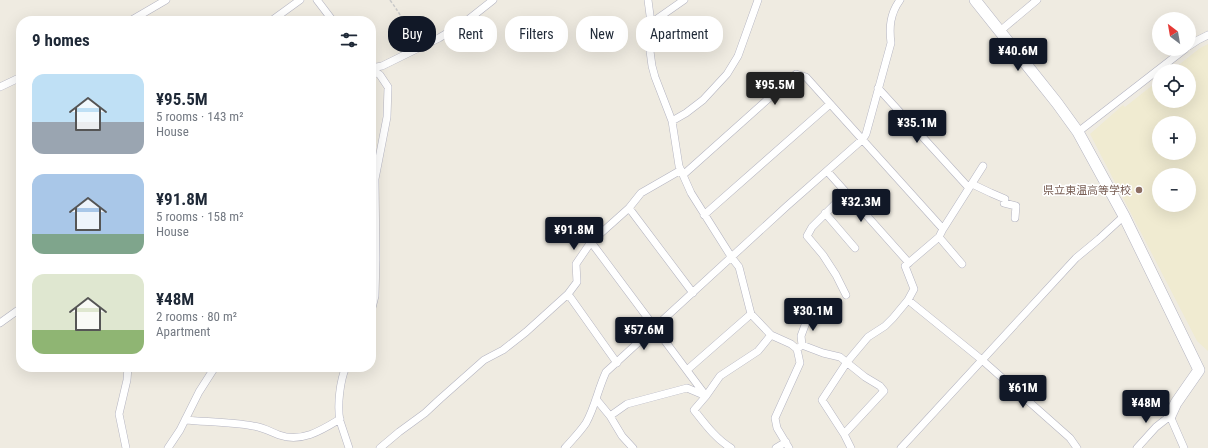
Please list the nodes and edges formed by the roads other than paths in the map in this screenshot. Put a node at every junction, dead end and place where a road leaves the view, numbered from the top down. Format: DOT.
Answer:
graph roads {
  1 [pos="166,0"];
  2 [pos="300,0"];
  3 [pos="317,0"];
  4 [pos="493,0"];
  5 [pos="648,0"];
  6 [pos="684,0"];
  7 [pos="758,0"];
  8 [pos="900,0"];
  9 [pos="975,0"];
  10 [pos="1037,0"];
  11 [pos="139,16"];
  12 [pos="278,16"];
  13 [pos="329,16"];
  14 [pos="650,16"];
  15 [pos="661,16"];
  16 [pos="1000,31"];
  17 [pos="1208,35"];
  18 [pos="1196,41"];
  19 [pos="650,52"];
  20 [pos="1176,56"];
  21 [pos="376,68"];
  22 [pos="376,72"];
  23 [pos="16,79"];
  24 [pos="0,87"];
  25 [pos="878,88"];
  26 [pos="830,104"];
  27 [pos="672,122"];
  28 [pos="1078,132"];
  29 [pos="863,139"];
  30 [pos="983,166"];
  31 [pos="827,171"];
  32 [pos="682,173"];
  33 [pos="376,174"];
  34 [pos="971,186"];
  35 [pos="846,192"];
  36 [pos="629,208"];
  37 [pos="825,213"];
  38 [pos="704,215"];
  39 [pos="1124,216"];
  40 [pos="1015,218"];
  41 [pos="943,229"];
  42 [pos="939,237"];
  43 [pos="591,242"];
  44 [pos="855,248"];
  45 [pos="732,258"];
  46 [pos="909,263"];
  47 [pos="962,264"];
  48 [pos="693,293"];
  49 [pos="568,294"];
  50 [pos="846,295"];
  51 [pos="908,300"];
  52 [pos="16,312"];
  53 [pos="751,314"];
  54 [pos="808,317"];
  55 [pos="0,323"];
  56 [pos="655,328"];
  57 [pos="771,335"];
  58 [pos="799,347"];
  59 [pos="982,360"];
  60 [pos="847,362"];
  61 [pos="617,363"];
  62 [pos="686,370"];
  63 [pos="1204,370"];
  64 [pos="128,372"];
  65 [pos="212,372"];
  66 [pos="345,372"];
  67 [pos="706,396"];
  68 [pos="596,398"];
  69 [pos="610,416"];
  70 [pos="1170,416"];
  71 [pos="340,419"];
  72 [pos="185,420"];
  73 [pos="844,434"];
  74 [pos="787,445"];
  75 [pos="126,448"];
  76 [pos="168,448"];
  77 [pos="349,448"];
  78 [pos="380,448"];
  79 [pos="565,448"];
  80 [pos="633,448"];
  81 [pos="731,448"];
  82 [pos="776,448"];
  83 [pos="851,448"];
  84 [pos="901,448"];
  85 [pos="1077,448"];
  86 [pos="1137,448"];
  87 [pos="1184,448"];
  1 -- 11 [label="street"];
  2 -- 12 [label="street"];
  3 -- 13 [label="street"];
  4 -- 21 [label="street"];
  5 -- 14 [label="street"];
  6 -- 15 [label="street"];
  7 -- 27 [label="street"];
  8 -- 25 [label="street"];
  9 -- 16 [label="street"];
  10 -- 16 [label="street"];
  16 -- 28 [label="street"];
  17 -- 18 [label="street"];
  19 -- 27 [label="street"];
  20 -- 28 [label="street"];
  22 -- 33 [label="street"];
  23 -- 24 [label="street"];
  25 -- 29 [label="street"];
  25 -- 34 [label="street"];
  26 -- 29 [label="street"];
  26 -- 32 [label="street"];
  26 -- 38 [label="street"];
  27 -- 32 [label="street"];
  28 -- 39 [label="street"];
  29 -- 31 [label="street"];
  29 -- 41 [label="street"];
  30 -- 34 [label="street"];
  31 -- 35 [label="street"];
  31 -- 45 [label="street"];
  32 -- 36 [label="street"];
  32 -- 38 [label="street"];
  34 -- 40 [label="street"];
  34 -- 41 [label="street"];
  35 -- 37 [label="street"];
  35 -- 46 [label="street"];
  36 -- 43 [label="street"];
  36 -- 48 [label="street"];
  37 -- 44 [label="street"];
  37 -- 50 [label="street"];
  38 -- 45 [label="street"];
  39 -- 59 [label="street"];
  39 -- 63 [label="street"];
  41 -- 42 [label="street"];
  42 -- 46 [label="street"];
  42 -- 47 [label="street"];
  43 -- 49 [label="street"];
  43 -- 56 [label="street"];
  45 -- 48 [label="street"];
  45 -- 53 [label="street"];
  46 -- 51 [label="street"];
  48 -- 56 [label="street"];
  49 -- 61 [label="street"];
  49 -- 78 [label="street"];
  51 -- 59 [label="street"];
  51 -- 60 [label="street"];
  52 -- 55 [label="street"];
  53 -- 57 [label="street"];
  53 -- 62 [label="street"];
  54 -- 58 [label="street"];
  56 -- 61 [label="street"];
  56 -- 62 [label="street"];
  57 -- 58 [label="street"];
  57 -- 67 [label="street"];
  58 -- 60 [label="street"];
  58 -- 74 [label="street"];
  59 -- 84 [label="street"];
  59 -- 85 [label="street"];
  60 -- 73 [label="street"];
  60 -- 73 [label="street"];
  61 -- 68 [label="street"];
  62 -- 67 [label="street"];
  63 -- 70 [label="street"];
  64 -- 75 [label="street"];
  65 -- 72 [label="street"];
  66 -- 71 [label="street"];
  67 -- 69 [label="street"];
  67 -- 81 [label="street"];
  68 -- 69 [label="street"];
  68 -- 79 [label="street"];
  69 -- 80 [label="street"];
  70 -- 86 [label="street"];
  70 -- 87 [label="street"];
  71 -- 72 [label="street"];
  71 -- 77 [label="street"];
  72 -- 76 [label="street"];
  73 -- 83 [label="street"];
  74 -- 82 [label="street"];
}
